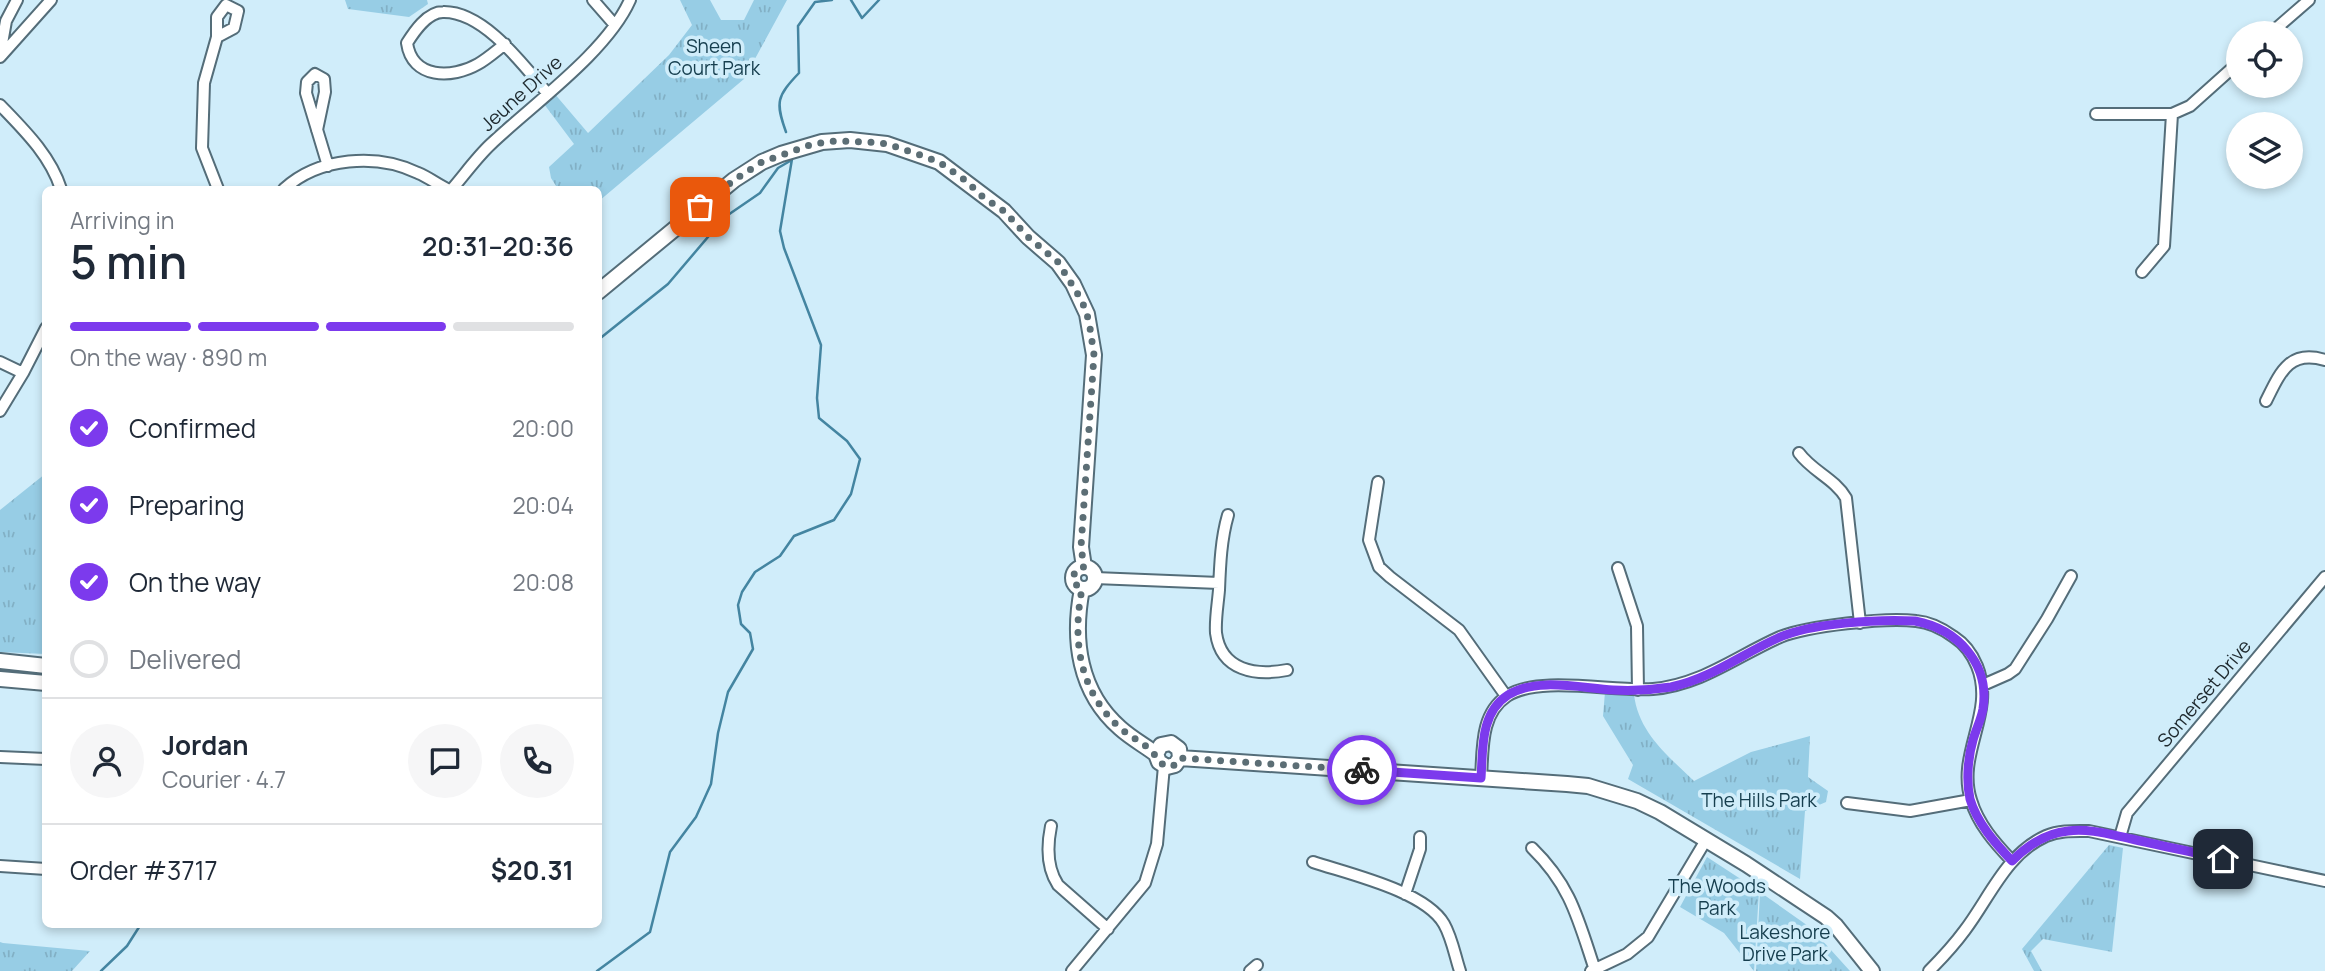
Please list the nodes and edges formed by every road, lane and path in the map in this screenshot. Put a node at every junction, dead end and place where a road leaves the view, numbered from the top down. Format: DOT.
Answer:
graph roads {
  1 [pos="17,0"];
  2 [pos="51,0"];
  3 [pos="593,0"];
  4 [pos="630,0"];
  5 [pos="2309,0"];
  6 [pos="2285,21"];
  7 [pos="614,24"];
  8 [pos="217,37"];
  9 [pos="505,44"];
  10 [pos="0,56"];
  11 [pos="2226,74"];
  12 [pos="548,94"];
  13 [pos="0,105"];
  14 [pos="0,114"];
  15 [pos="2096,114"];
  16 [pos="2172,114"];
  17 [pos="14,121"];
  18 [pos="317,130"];
  19 [pos="328,166"];
  20 [pos="60,186"];
  21 [pos="217,186"];
  22 [pos="288,186"];
  23 [pos="444,186"];
  24 [pos="452,186"];
  25 [pos="2142,272"];
  26 [pos="602,289"];
  27 [pos="42,336"];
  28 [pos="2325,360"];
  29 [pos="0,362"];
  30 [pos="23,373"];
  31 [pos="2266,401"];
  32 [pos="0,411"];
  33 [pos="1799,453"];
  34 [pos="1378,482"];
  35 [pos="1228,515"];
  36 [pos="1084,567"];
  37 [pos="1618,568"];
  38 [pos="2071,576"];
  39 [pos="2325,577"];
  40 [pos="1095,578"];
  41 [pos="1219,583"];
  42 [pos="1082,589"];
  43 [pos="1860,623"];
  44 [pos="0,661"];
  45 [pos="42,666"];
  46 [pos="1287,670"];
  47 [pos="0,678"];
  48 [pos="42,683"];
  49 [pos="1983,685"];
  50 [pos="1638,690"];
  51 [pos="1506,696"];
  52 [pos="0,757"];
  53 [pos="1180,758"];
  54 [pos="42,759"];
  55 [pos="1160,760"];
  56 [pos="1481,778"];
  57 [pos="1971,800"];
  58 [pos="1847,803"];
  59 [pos="1051,826"];
  60 [pos="1420,837"];
  61 [pos="2120,837"];
  62 [pos="1706,840"];
  63 [pos="1532,848"];
  64 [pos="2012,861"];
  65 [pos="1313,862"];
  66 [pos="0,866"];
  67 [pos="42,869"];
  68 [pos="2325,881"];
  69 [pos="1405,894"];
  70 [pos="1108,929"];
  71 [pos="1075,970"];
  72 [pos="1593,970"];
  73 [pos="1460,971"];
  74 [pos="1872,971"];
  75 [pos="1929,971"];
  1 -- 10 [label="street"];
  2 -- 10 [label="street"];
  3 -- 7 [label="street"];
  4 -- 7 [label="street, Jeune Drive"];
  5 -- 6 [label="street"];
  7 -- 12 [label="street, Jeune Drive"];
  8 -- 21 [label="street"];
  9 -- 9 [label="street"];
  9 -- 12 [label="street"];
  11 -- 16 [label="street"];
  12 -- 24 [label="street, Jeune Drive"];
  13 -- 17 [label="street"];
  14 -- 17 [label="street"];
  15 -- 16 [label="street"];
  16 -- 25 [label="street"];
  17 -- 20 [label="street"];
  18 -- 19 [label="street"];
  19 -- 22 [label="street"];
  19 -- 23 [label="street"];
  26 -- 36 [label="street"];
  27 -- 30 [label="street"];
  28 -- 31 [label="street"];
  29 -- 30 [label="street"];
  30 -- 32 [label="street"];
  33 -- 43 [label="street"];
  34 -- 51 [label="street"];
  35 -- 41 [label="street"];
  36 -- 40 [label="street"];
  36 -- 42 [label="street"];
  37 -- 50 [label="street"];
  38 -- 49 [label="street"];
  39 -- 61 [label="street, Somerset Drive"];
  40 -- 41 [label="street"];
  40 -- 42 [label="street"];
  41 -- 46 [label="street"];
  42 -- 55 [label="street"];
  43 -- 49 [label="street"];
  43 -- 50 [label="street"];
  44 -- 45 [label="street"];
  47 -- 48 [label="street"];
  49 -- 57 [label="street"];
  50 -- 51 [label="street"];
  51 -- 56 [label="street"];
  52 -- 54 [label="street"];
  53 -- 55 [label="street"];
  53 -- 55 [label="street"];
  53 -- 56 [label="street"];
  55 -- 70 [label="street"];
  56 -- 62 [label="street"];
  57 -- 58 [label="street"];
  57 -- 64 [label="street"];
  59 -- 70 [label="street"];
  60 -- 69 [label="street"];
  61 -- 64 [label="street"];
  61 -- 68 [label="street"];
  62 -- 72 [label="street"];
  62 -- 74 [label="street"];
  63 -- 72 [label="street"];
  64 -- 75 [label="street"];
  65 -- 69 [label="street"];
  66 -- 67 [label="street"];
  69 -- 73 [label="street"];
  70 -- 71 [label="street"];
}
